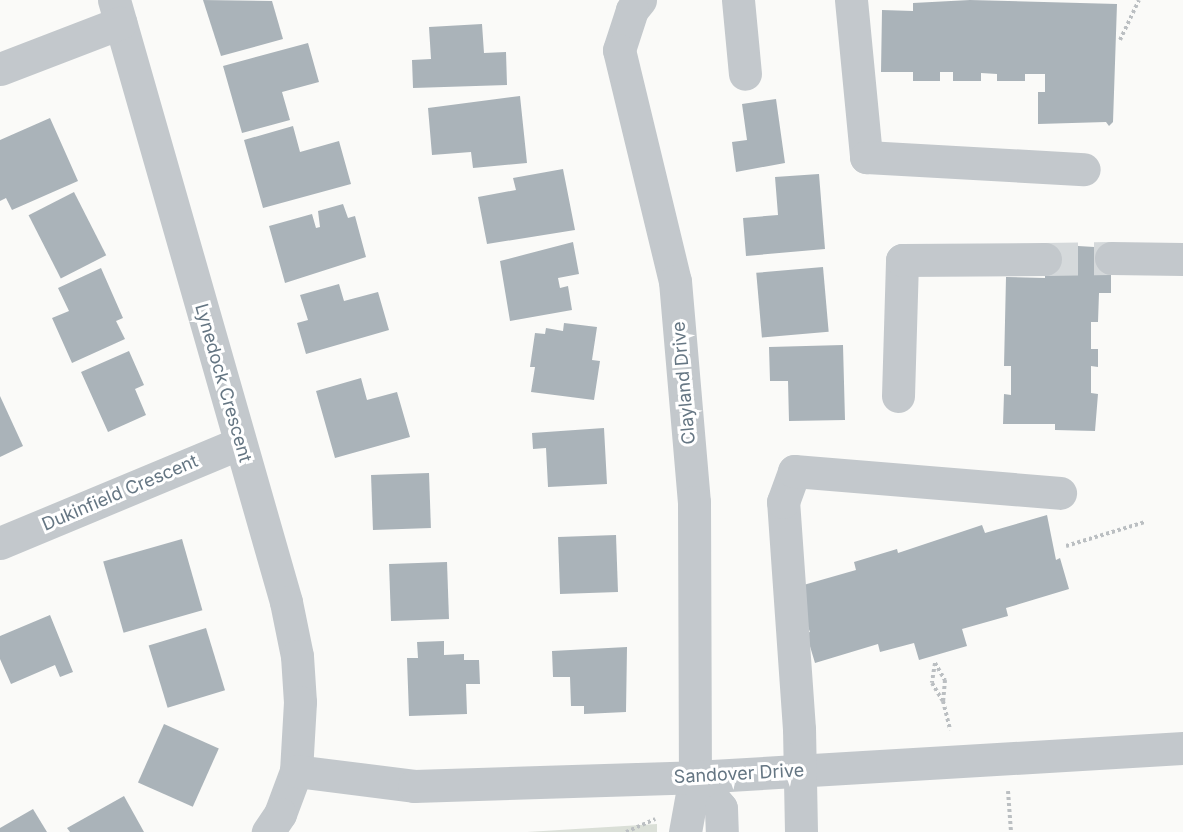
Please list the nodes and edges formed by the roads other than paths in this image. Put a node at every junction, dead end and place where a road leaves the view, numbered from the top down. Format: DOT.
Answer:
graph roads {
  1 [pos="640,0"];
  2 [pos="738,0"];
  3 [pos="852,0"];
  4 [pos="117,11"];
  5 [pos="0,69"];
  6 [pos="745,74"];
  7 [pos="1084,169"];
  8 [pos="1111,258"];
  9 [pos="1045,259"];
  10 [pos="1183,259"];
  11 [pos="898,396"];
  12 [pos="240,442"];
  13 [pos="1060,493"];
  14 [pos="0,543"];
  15 [pos="1183,748"];
  16 [pos="800,770"];
  17 [pos="296,771"];
  18 [pos="695,777"];
  19 [pos="671,825"];
  20 [pos="268,832"];
  21 [pos="722,832"];
  22 [pos="801,832"];
  1 -- 18 [label="street, Clayland Drive"];
  2 -- 6 [label="street"];
  3 -- 7 [label="street"];
  4 -- 5 [label="street"];
  4 -- 12 [label="street, Lynedock Crescent"];
  8 -- 10 [label="street"];
  9 -- 11 [label="street"];
  12 -- 14 [label="street, Dukinfield Crescent"];
  12 -- 17 [label="street, Lynedock Crescent"];
  13 -- 16 [label="street"];
  15 -- 16 [label="street, Sandover Drive"];
  16 -- 18 [label="street, Sandover Drive"];
  16 -- 22 [label="street"];
  17 -- 18 [label="street, Sandover Drive"];
  17 -- 20 [label="street, Lynedock Crescent"];
  18 -- 19 [label="street, Clayland Drive"];
  18 -- 21 [label="street"];
}
